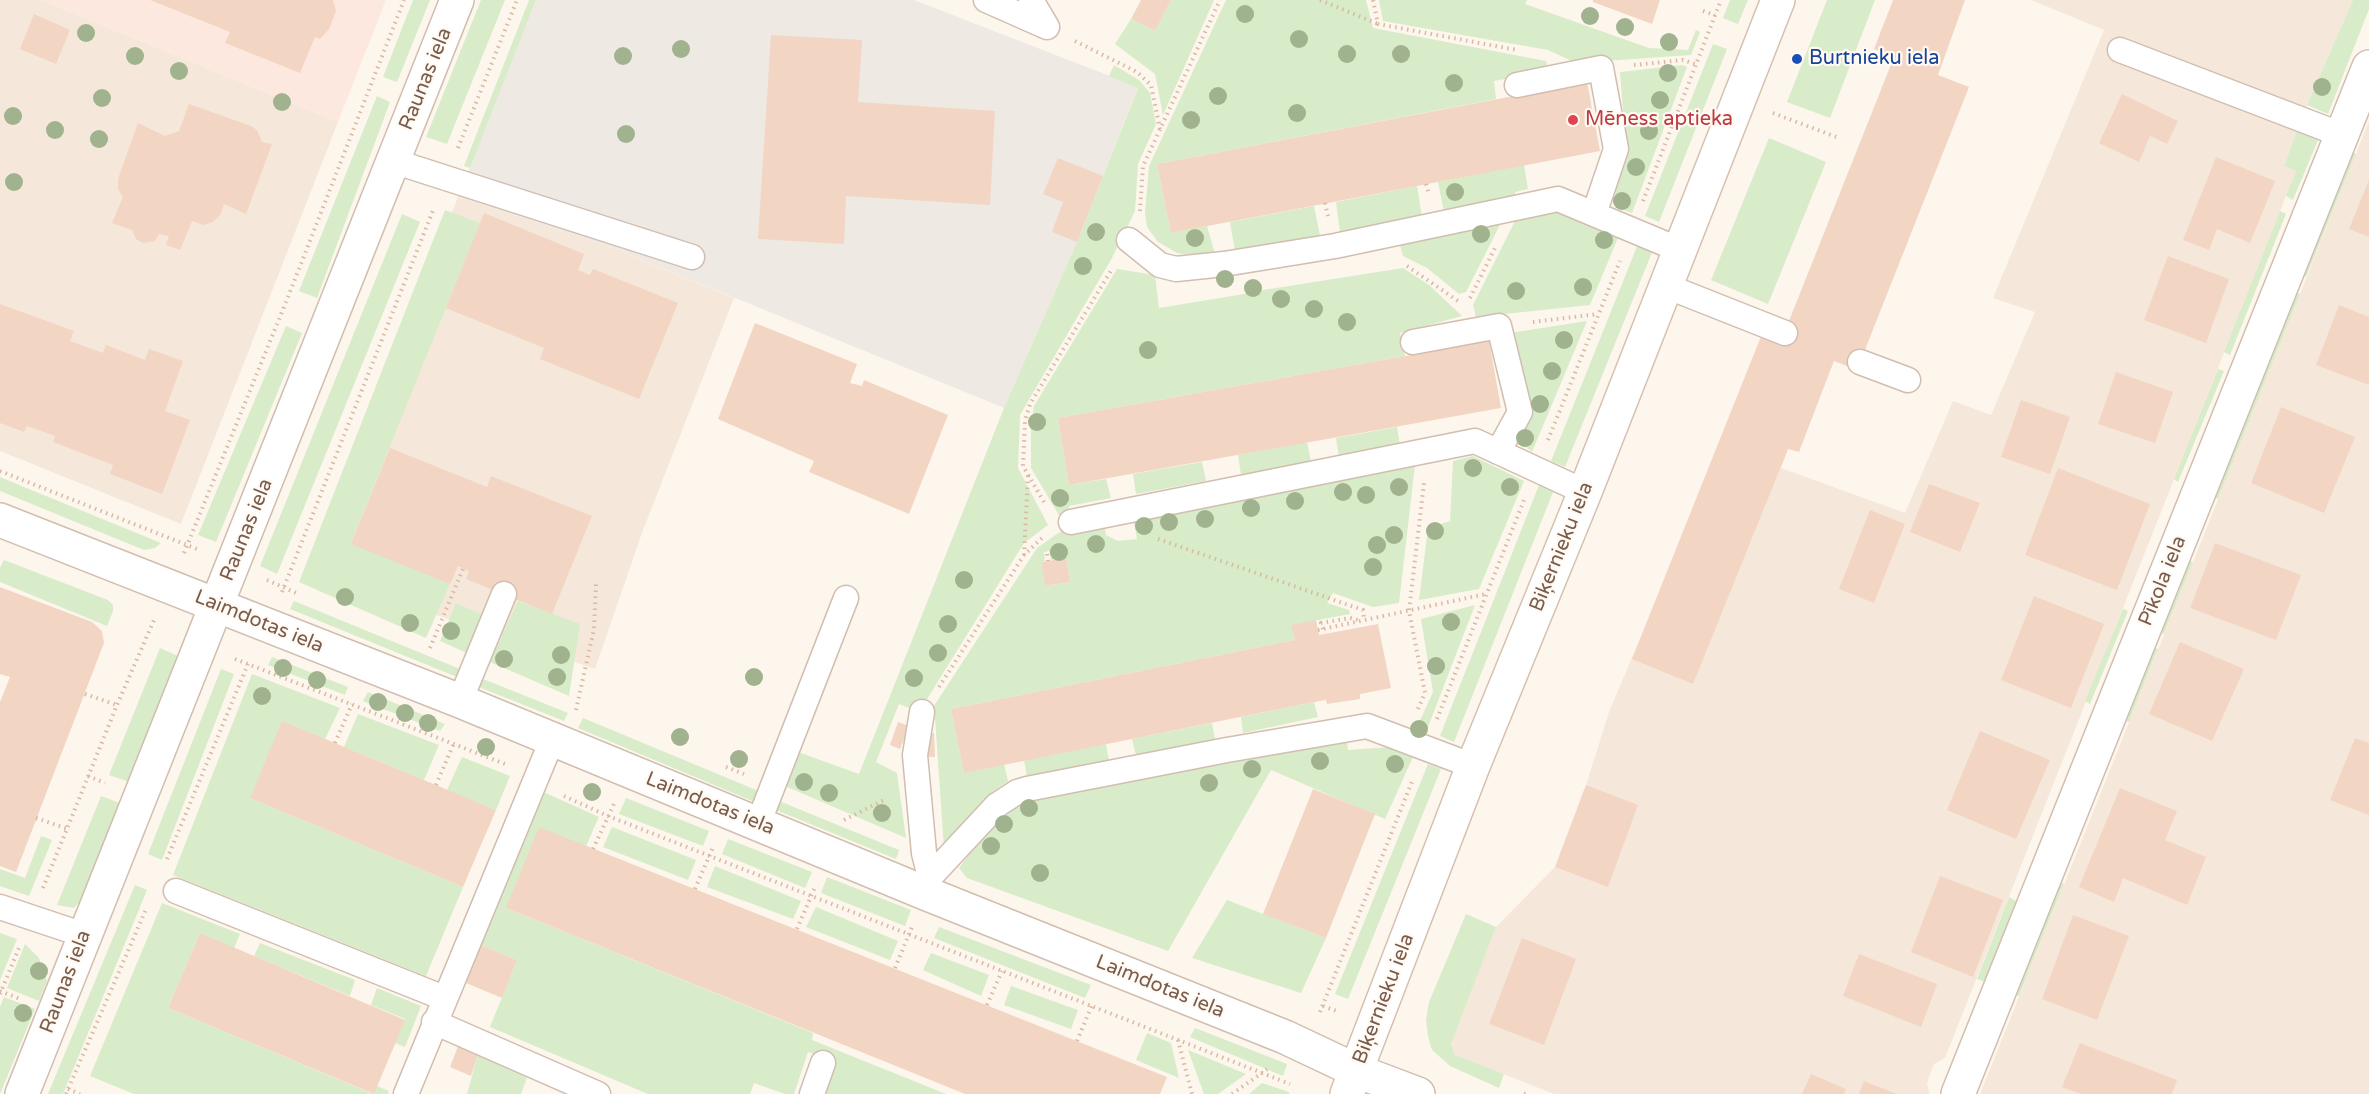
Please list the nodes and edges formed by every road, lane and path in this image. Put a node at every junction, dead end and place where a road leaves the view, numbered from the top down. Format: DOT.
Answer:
graph roads {
  1 [pos="404,0"];
  2 [pos="457,0"];
  3 [pos="517,0"];
  4 [pos="986,0"];
  5 [pos="1031,0"];
  6 [pos="1320,0"];
  7 [pos="1373,0"];
  8 [pos="1721,0"];
  9 [pos="1778,0"];
  10 [pos="1703,11"];
  11 [pos="1715,15"];
  12 [pos="1378,24"];
  13 [pos="1047,27"];
  14 [pos="2120,50"];
  15 [pos="1695,64"];
  16 [pos="2369,67"];
  17 [pos="1601,68"];
  18 [pos="1572,72"];
  19 [pos="1517,85"];
  20 [pos="1739,100"];
  21 [pos="1160,130"];
  22 [pos="2342,135"];
  23 [pos="1839,138"];
  24 [pos="393,161"];
  25 [pos="446,179"];
  26 [pos="1516,208"];
  27 [pos="1594,214"];
  28 [pos="1632,230"];
  29 [pos="1388,235"];
  30 [pos="1129,240"];
  31 [pos="1680,250"];
  32 [pos="692,257"];
  33 [pos="1666,286"];
  34 [pos="1598,314"];
  35 [pos="1499,326"];
  36 [pos="1785,333"];
  37 [pos="1413,342"];
  38 [pos="1860,362"];
  39 [pos="1908,380"];
  40 [pos="1427,451"];
  41 [pos="1498,452"];
  42 [pos="1536,469"];
  43 [pos="0,471"];
  44 [pos="1028,475"];
  45 [pos="1585,492"];
  46 [pos="1,522"];
  47 [pos="1071,522"];
  48 [pos="1157,539"];
  49 [pos="187,544"];
  50 [pos="1047,554"];
  51 [pos="1024,555"];
  52 [pos="1048,561"];
  53 [pos="233,565"];
  54 [pos="463,569"];
  55 [pos="596,584"];
  56 [pos="170,587"];
  57 [pos="504,594"];
  58 [pos="1487,594"];
  59 [pos="846,598"];
  60 [pos="217,605"];
  61 [pos="1409,611"];
  62 [pos="1364,619"];
  63 [pos="267,625"];
  64 [pos="1320,629"];
  65 [pos="200,645"];
  66 [pos="429,649"];
  67 [pos="248,664"];
  68 [pos="85,694"];
  69 [pos="460,701"];
  70 [pos="352,704"];
  71 [pos="117,705"];
  72 [pos="577,707"];
  73 [pos="922,712"];
  74 [pos="552,740"];
  75 [pos="335,743"];
  76 [pos="454,743"];
  77 [pos="1415,744"];
  78 [pos="1473,766"];
  79 [pos="628,771"];
  80 [pos="536,780"];
  81 [pos="436,785"];
  82 [pos="917,786"];
  83 [pos="728,811"];
  84 [pos="608,816"];
  85 [pos="36,818"];
  86 [pos="844,820"];
  87 [pos="758,824"];
  88 [pos="68,829"];
  89 [pos="593,849"];
  90 [pos="829,852"];
  91 [pos="710,855"];
  92 [pos="166,862"];
  93 [pos="928,885"];
  94 [pos="694,889"];
  95 [pos="176,891"];
  96 [pos="812,896"];
  97 [pos="148,905"];
  98 [pos="0,907"];
  99 [pos="31,917"];
  100 [pos="797,929"];
  101 [pos="84,935"];
  102 [pos="1002,971"];
  103 [pos="0,994"];
  104 [pos="444,998"];
  105 [pos="987,1005"];
  106 [pos="1092,1005"];
  107 [pos="1323,1006"];
  108 [pos="1342,1013"];
  109 [pos="434,1022"];
  110 [pos="1178,1039"];
  111 [pos="1077,1041"];
  112 [pos="1304,1046"];
  113 [pos="823,1064"];
  114 [pos="1262,1073"];
  115 [pos="1352,1082"];
  116 [pos="1290,1084"];
  117 [pos="67,1092"];
  118 [pos="22,1094"];
  119 [pos="80,1094"];
  120 [pos="406,1094"];
  121 [pos="598,1094"];
  122 [pos="812,1094"];
  123 [pos="1192,1094"];
  124 [pos="1232,1094"];
  125 [pos="1418,1094"];
  126 [pos="1958,1094"];
  1 -- 49 [label="path"];
  2 -- 24 [label="street, Raunas iela"];
  3 -- 25 [label="path"];
  4 -- 13 [label="lane"];
  5 -- 13 [label="lane"];
  6 -- 12 [label="path"];
  7 -- 12 [label="path"];
  8 -- 11 [label="path"];
  9 -- 20 [label="street, Biķernieku iela"];
  10 -- 11 [label="path"];
  11 -- 15 [label="path"];
  12 -- 18 [label="path"];
  13 -- 21 [label="path"];
  14 -- 22 [label="lane"];
  15 -- 17 [label="path"];
  15 -- 28 [label="path"];
  16 -- 22 [label="street, Pīkola iela"];
  17 -- 18 [label="lane"];
  17 -- 27 [label="lane"];
  18 -- 19 [label="lane"];
  20 -- 23 [label="path"];
  20 -- 31 [label="street, Biķernieku iela"];
  22 -- 126 [label="street, Pīkola iela"];
  24 -- 25 [label="lane"];
  24 -- 53 [label="street, Raunas iela"];
  25 -- 32 [label="lane"];
  25 -- 63 [label="path"];
  26 -- 27 [label="lane"];
  26 -- 29 [label="lane"];
  26 -- 29 [label="path"];
  27 -- 28 [label="lane"];
  28 -- 31 [label="lane"];
  28 -- 34 [label="path"];
  29 -- 30 [label="lane"];
  31 -- 33 [label="street, Biķernieku iela"];
  33 -- 36 [label="lane"];
  33 -- 45 [label="street, Biķernieku iela"];
  34 -- 35 [label="path"];
  34 -- 42 [label="path"];
  35 -- 37 [label="lane"];
  35 -- 41 [label="lane"];
  38 -- 39 [label="lane"];
  40 -- 41 [label="lane"];
  40 -- 47 [label="lane"];
  40 -- 61 [label="path"];
  41 -- 42 [label="lane"];
  42 -- 45 [label="lane"];
  42 -- 58 [label="path"];
  43 -- 49 [label="path"];
  44 -- 51 [label="path"];
  45 -- 78 [label="street, Biķernieku iela"];
  46 -- 56 [label="street, Laimdotas iela"];
  47 -- 51 [label="path"];
  48 -- 62 [label="path"];
  49 -- 53 [label="path"];
  49 -- 56 [label="path"];
  50 -- 52 [label="path"];
  51 -- 73 [label="path"];
  53 -- 60 [label="street, Raunas iela"];
  54 -- 66 [label="path"];
  55 -- 72 [label="path"];
  56 -- 60 [label="street, Laimdotas iela"];
  56 -- 71 [label="path"];
  57 -- 69 [label="lane"];
  58 -- 61 [label="path"];
  58 -- 77 [label="path"];
  59 -- 87 [label="lane"];
  60 -- 63 [label="street, Laimdotas iela"];
  60 -- 65 [label="street, Raunas iela"];
  61 -- 62 [label="path"];
  61 -- 77 [label="path"];
  62 -- 64 [label="path"];
  63 -- 67 [label="path"];
  63 -- 69 [label="street, Laimdotas iela"];
  65 -- 67 [label="path"];
  65 -- 101 [label="street, Raunas iela"];
  67 -- 70 [label="path"];
  67 -- 92 [label="path"];
  68 -- 71 [label="path"];
  69 -- 74 [label="street, Laimdotas iela"];
  69 -- 76 [label="path"];
  70 -- 75 [label="path"];
  70 -- 76 [label="path"];
  71 -- 88 [label="path"];
  73 -- 82 [label="lane"];
  74 -- 79 [label="street, Laimdotas iela"];
  74 -- 80 [label="lane"];
  76 -- 80 [label="path"];
  76 -- 81 [label="path"];
  77 -- 78 [label="lane"];
  77 -- 93 [label="lane"];
  77 -- 107 [label="path"];
  78 -- 115 [label="street, Biķernieku iela"];
  79 -- 83 [label="street, Laimdotas iela"];
  79 -- 84 [label="path"];
  80 -- 84 [label="path"];
  80 -- 104 [label="lane"];
  82 -- 86 [label="path"];
  82 -- 93 [label="lane"];
  83 -- 87 [label="street, Laimdotas iela"];
  83 -- 91 [label="path"];
  84 -- 89 [label="path"];
  84 -- 91 [label="path"];
  85 -- 88 [label="path"];
  87 -- 90 [label="street, Laimdotas iela"];
  88 -- 99 [label="path"];
  90 -- 93 [label="street, Laimdotas iela"];
  90 -- 96 [label="path"];
  91 -- 94 [label="path"];
  91 -- 96 [label="path"];
  93 -- 112 [label="street, Laimdotas iela"];
  95 -- 104 [label="lane"];
  96 -- 100 [label="path"];
  96 -- 102 [label="path"];
  97 -- 117 [label="path"];
  98 -- 99 [label="lane"];
  99 -- 101 [label="lane"];
  99 -- 103 [label="path"];
  101 -- 118 [label="street, Raunas iela"];
  102 -- 105 [label="path"];
  102 -- 106 [label="path"];
  104 -- 109 [label="lane"];
  106 -- 110 [label="path"];
  106 -- 111 [label="path"];
  107 -- 108 [label="path"];
  107 -- 112 [label="path"];
  109 -- 120 [label="lane"];
  109 -- 121 [label="lane"];
  110 -- 114 [label="path"];
  110 -- 123 [label="path"];
  112 -- 115 [label="street, Laimdotas iela"];
  113 -- 122 [label="lane"];
  114 -- 116 [label="path"];
  114 -- 124 [label="path"];
  115 -- 125 [label="street, Laimdotas iela"];
  117 -- 119 [label="path"];
}
